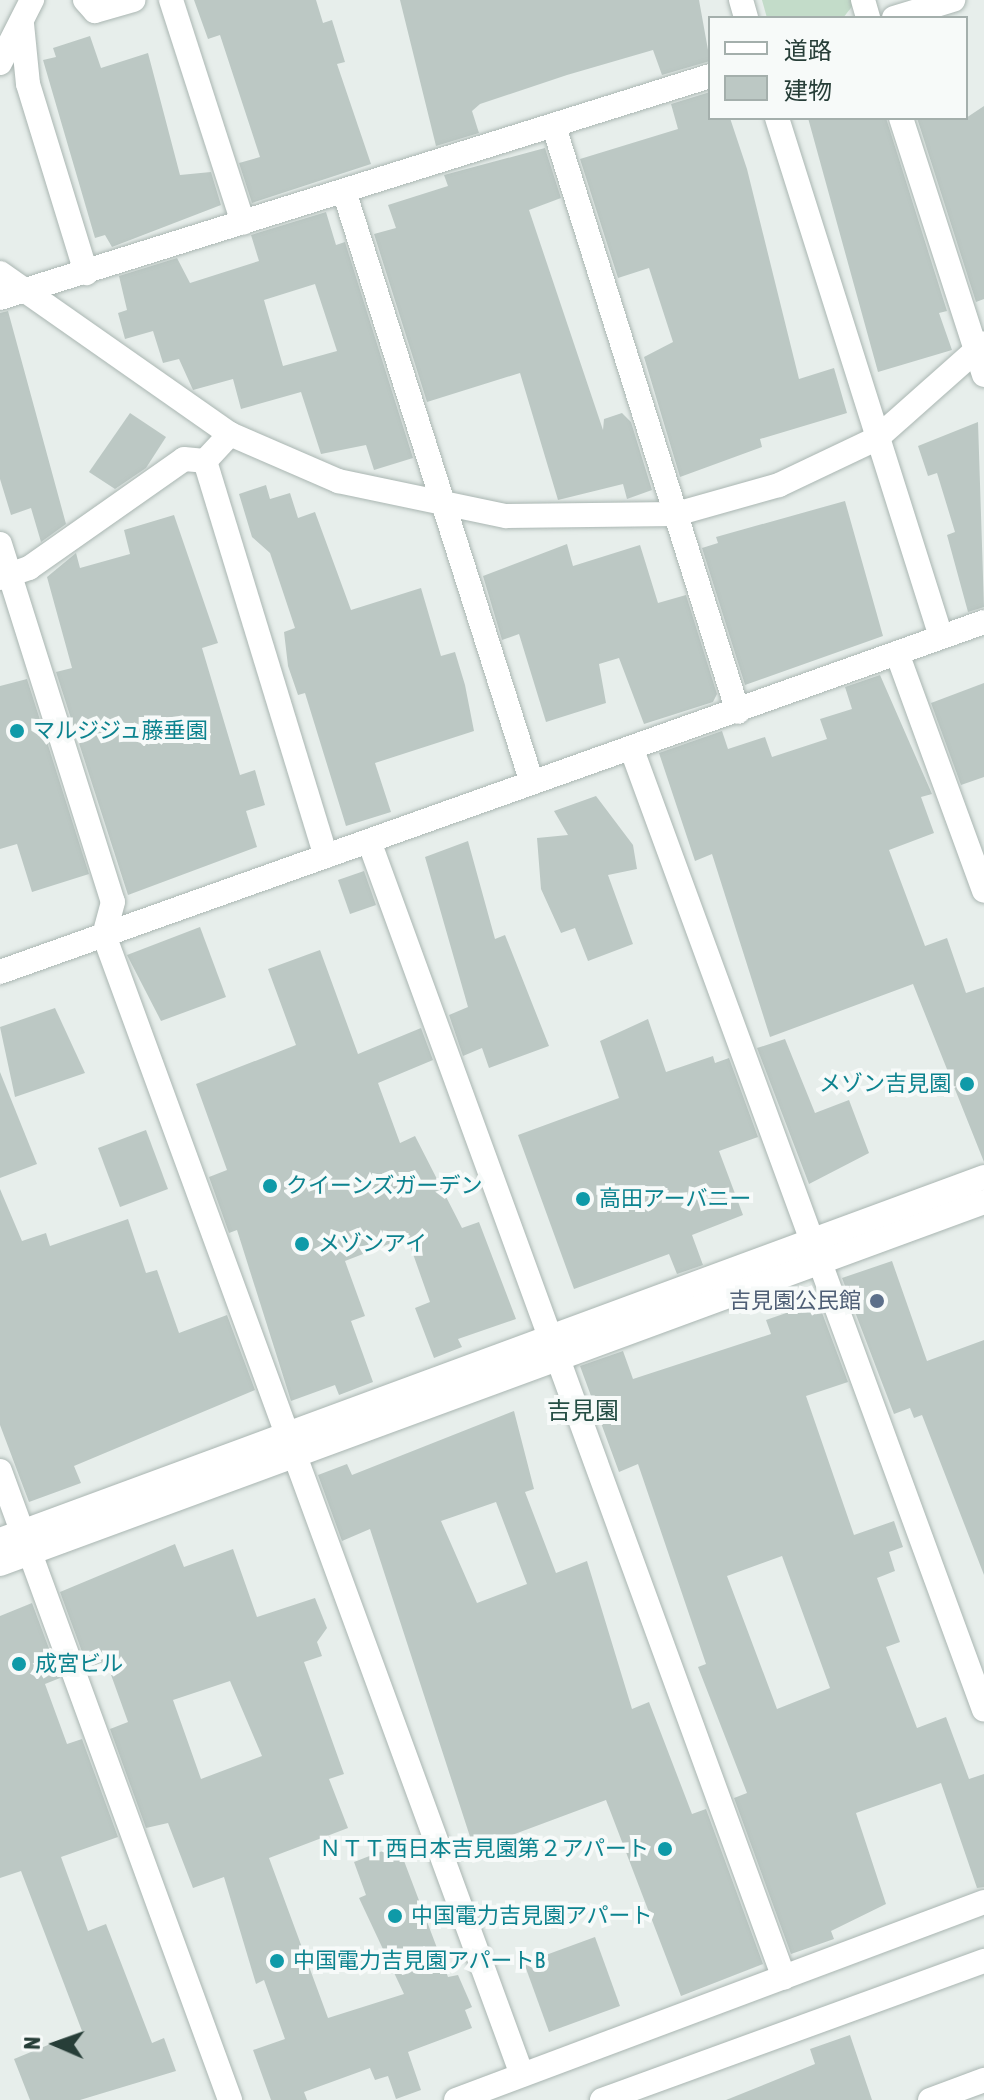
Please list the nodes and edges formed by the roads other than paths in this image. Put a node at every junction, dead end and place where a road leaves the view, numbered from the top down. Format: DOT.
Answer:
graph roads {
  1 [pos="32,0"];
  2 [pos="85,0"];
  3 [pos="133,0"];
  4 [pos="171,0"];
  5 [pos="953,0"];
  6 [pos="901,16"];
  7 [pos="22,24"];
  8 [pos="0,63"];
  9 [pos="708,77"];
  10 [pos="778,120"];
  11 [pos="902,120"];
  12 [pos="554,127"];
  13 [pos="344,191"];
  14 [pos="243,223"];
  15 [pos="0,273"];
  16 [pos="86,273"];
  17 [pos="11,295"];
  18 [pos="980,346"];
  19 [pos="984,375"];
  20 [pos="230,434"];
  21 [pos="876,439"];
  22 [pos="205,461"];
  23 [pos="444,508"];
  24 [pos="676,514"];
  25 [pos="0,544"];
  26 [pos="5,577"];
  27 [pos="984,622"];
  28 [pos="941,637"];
  29 [pos="897,653"];
  30 [pos="738,712"];
  31 [pos="632,750"];
  32 [pos="532,783"];
  33 [pos="369,841"];
  34 [pos="326,856"];
  35 [pos="984,891"];
  36 [pos="104,935"];
  37 [pos="0,972"];
  38 [pos="984,1177"];
  39 [pos="984,1202"];
  40 [pos="816,1252"];
  41 [pos="551,1346"];
  42 [pos="291,1444"];
  43 [pos="0,1471"];
  44 [pos="18,1541"];
  45 [pos="0,1564"];
  46 [pos="984,1710"];
  47 [pos="984,1902"];
  48 [pos="984,1961"];
  49 [pos="784,1978"];
  50 [pos="522,2075"];
  51 [pos="984,2080"];
  52 [pos="940,2098"];
  53 [pos="230,2100"];
  54 [pos="456,2100"];
  55 [pos="602,2100"];
  1 -- 7 [label="street"];
  2 -- 3 [label="street"];
  4 -- 14 [label="street"];
  5 -- 6 [label="street"];
  7 -- 8 [label="street"];
  7 -- 16 [label="street"];
  9 -- 12 [label="street"];
  10 -- 21 [label="street"];
  11 -- 18 [label="street"];
  12 -- 13 [label="street"];
  12 -- 24 [label="street"];
  13 -- 14 [label="street"];
  13 -- 23 [label="street"];
  14 -- 16 [label="street"];
  15 -- 17 [label="street"];
  16 -- 17 [label="street"];
  17 -- 20 [label="street"];
  18 -- 19 [label="street"];
  18 -- 21 [label="street"];
  20 -- 22 [label="street"];
  20 -- 23 [label="street"];
  21 -- 24 [label="street"];
  21 -- 28 [label="street"];
  22 -- 26 [label="street"];
  22 -- 34 [label="street"];
  23 -- 24 [label="street"];
  23 -- 32 [label="street"];
  24 -- 30 [label="street"];
  25 -- 26 [label="street"];
  26 -- 36 [label="street"];
  27 -- 28 [label="street"];
  28 -- 29 [label="street"];
  29 -- 30 [label="street"];
  29 -- 35 [label="street"];
  30 -- 31 [label="street"];
  31 -- 32 [label="street"];
  31 -- 40 [label="street"];
  32 -- 33 [label="street"];
  33 -- 34 [label="street"];
  33 -- 41 [label="street"];
  34 -- 36 [label="street"];
  36 -- 37 [label="street"];
  36 -- 42 [label="street"];
  38 -- 40 [label="street"];
  39 -- 40 [label="street"];
  40 -- 41 [label="street"];
  40 -- 46 [label="street"];
  41 -- 42 [label="street"];
  41 -- 49 [label="street"];
  42 -- 44 [label="street"];
  42 -- 50 [label="street"];
  43 -- 44 [label="street"];
  44 -- 45 [label="street"];
  44 -- 53 [label="street"];
  47 -- 49 [label="street"];
  48 -- 55 [label="street"];
  49 -- 50 [label="street"];
  50 -- 54 [label="street"];
  51 -- 52 [label="street"];
}
